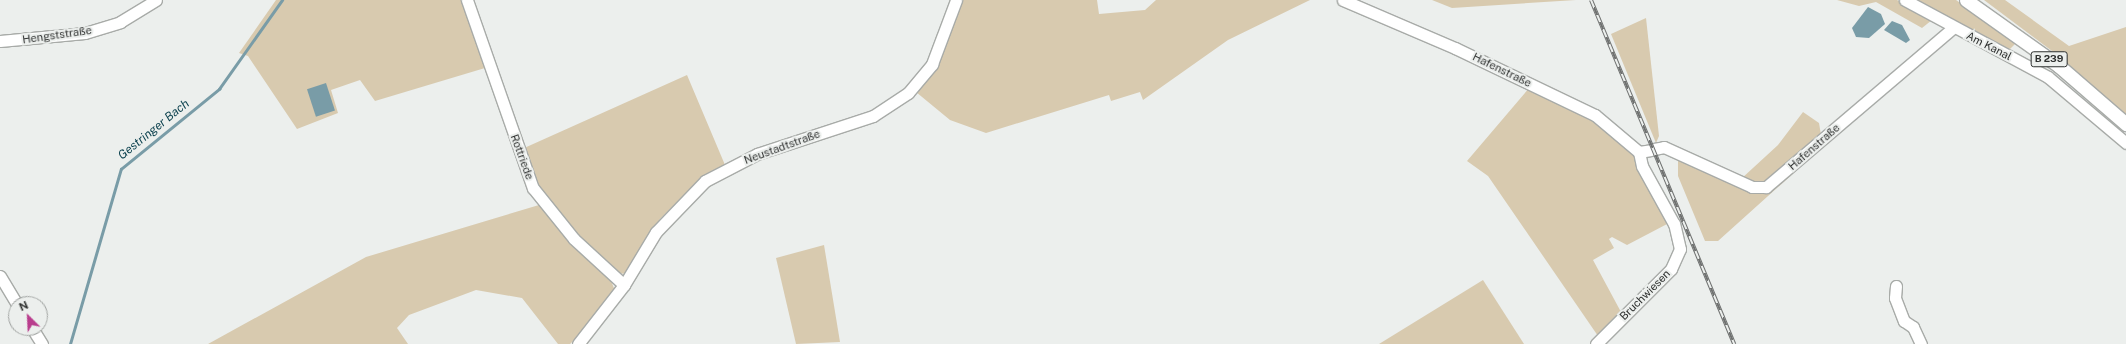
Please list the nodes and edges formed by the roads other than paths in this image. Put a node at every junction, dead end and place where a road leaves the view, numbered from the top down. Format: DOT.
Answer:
graph roads {
  1 [pos="156,0"];
  2 [pos="468,0"];
  3 [pos="956,0"];
  4 [pos="1343,0"];
  5 [pos="1905,0"];
  6 [pos="1966,0"];
  7 [pos="1953,28"];
  8 [pos="0,41"];
  9 [pos="2126,124"];
  10 [pos="2126,143"];
  11 [pos="1639,152"];
  12 [pos="0,276"];
  13 [pos="624,285"];
  14 [pos="1896,286"];
  15 [pos="12,296"];
  16 [pos="578,344"];
  17 [pos="1596,344"];
  18 [pos="1921,344"];
  1 -- 8 [label="street, Hengststraße"];
  2 -- 13 [label="street, Rottriede"];
  3 -- 13 [label="street, Neustadtstraße"];
  4 -- 11 [label="street, Hafenstraße"];
  5 -- 7 [label="street, Am Kanal"];
  6 -- 9 [label="main road, B 239"];
  7 -- 10 [label="street, Am Kanal"];
  7 -- 11 [label="street, Hafenstraße"];
  11 -- 17 [label="street, Bruchwiesen"];
  12 -- 15 [label="street"];
  13 -- 16 [label="street, Neustadtstraße"];
  14 -- 18 [label="street"];
}
